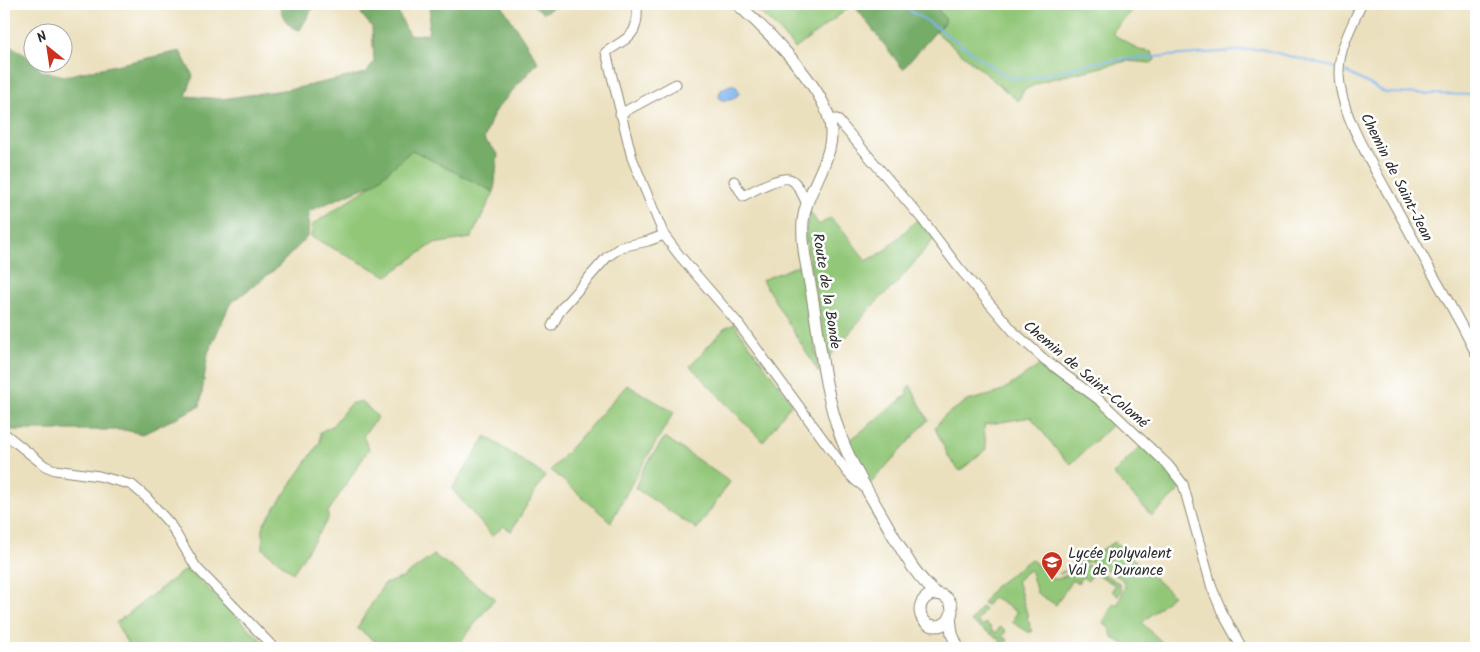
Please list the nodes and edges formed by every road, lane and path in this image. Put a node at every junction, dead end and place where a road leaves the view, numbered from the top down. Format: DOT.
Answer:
graph roads {
  1 [pos="637,4"];
  2 [pos="737,4"];
  3 [pos="1361,4"];
  4 [pos="676,84"];
  5 [pos="620,114"];
  6 [pos="830,120"];
  7 [pos="842,126"];
  8 [pos="831,133"];
  9 [pos="734,181"];
  10 [pos="807,204"];
  11 [pos="664,235"];
  12 [pos="552,326"];
  13 [pos="1476,354"];
  14 [pos="4,433"];
  15 [pos="866,488"];
  16 [pos="913,570"];
  17 [pos="937,594"];
  18 [pos="922,602"];
  19 [pos="950,617"];
  20 [pos="935,626"];
  21 [pos="274,648"];
  22 [pos="953,648"];
  23 [pos="958,648"];
  24 [pos="1242,648"];
  1 -- 5 [label="street"];
  2 -- 6 [label="main road, Route de la Bonde"];
  3 -- 13 [label="street, Chemin de Saint-Jean"];
  4 -- 5 [label="street"];
  5 -- 11 [label="street"];
  6 -- 7 [label="street, Chemin de Saint-Colomé"];
  6 -- 8 [label="main road, Route de la Bonde"];
  7 -- 8 [label="street"];
  7 -- 24 [label="street, Chemin de Saint-Colomé"];
  8 -- 10 [label="main road, Route de la Bonde"];
  9 -- 10 [label="street"];
  10 -- 15 [label="main road, Route de la Bonde"];
  11 -- 12 [label="street"];
  11 -- 15 [label="street"];
  14 -- 21 [label="street"];
  15 -- 16 [label="main road, Route de la Bonde"];
  16 -- 17 [label="main road, Route de la Bonde"];
  16 -- 18 [label="main road, Route de la Bonde"];
  17 -- 18 [label="main road"];
  17 -- 19 [label="main road"];
  18 -- 20 [label="main road"];
  19 -- 20 [label="main road"];
  19 -- 23 [label="main road"];
  20 -- 22 [label="main road"];
}
